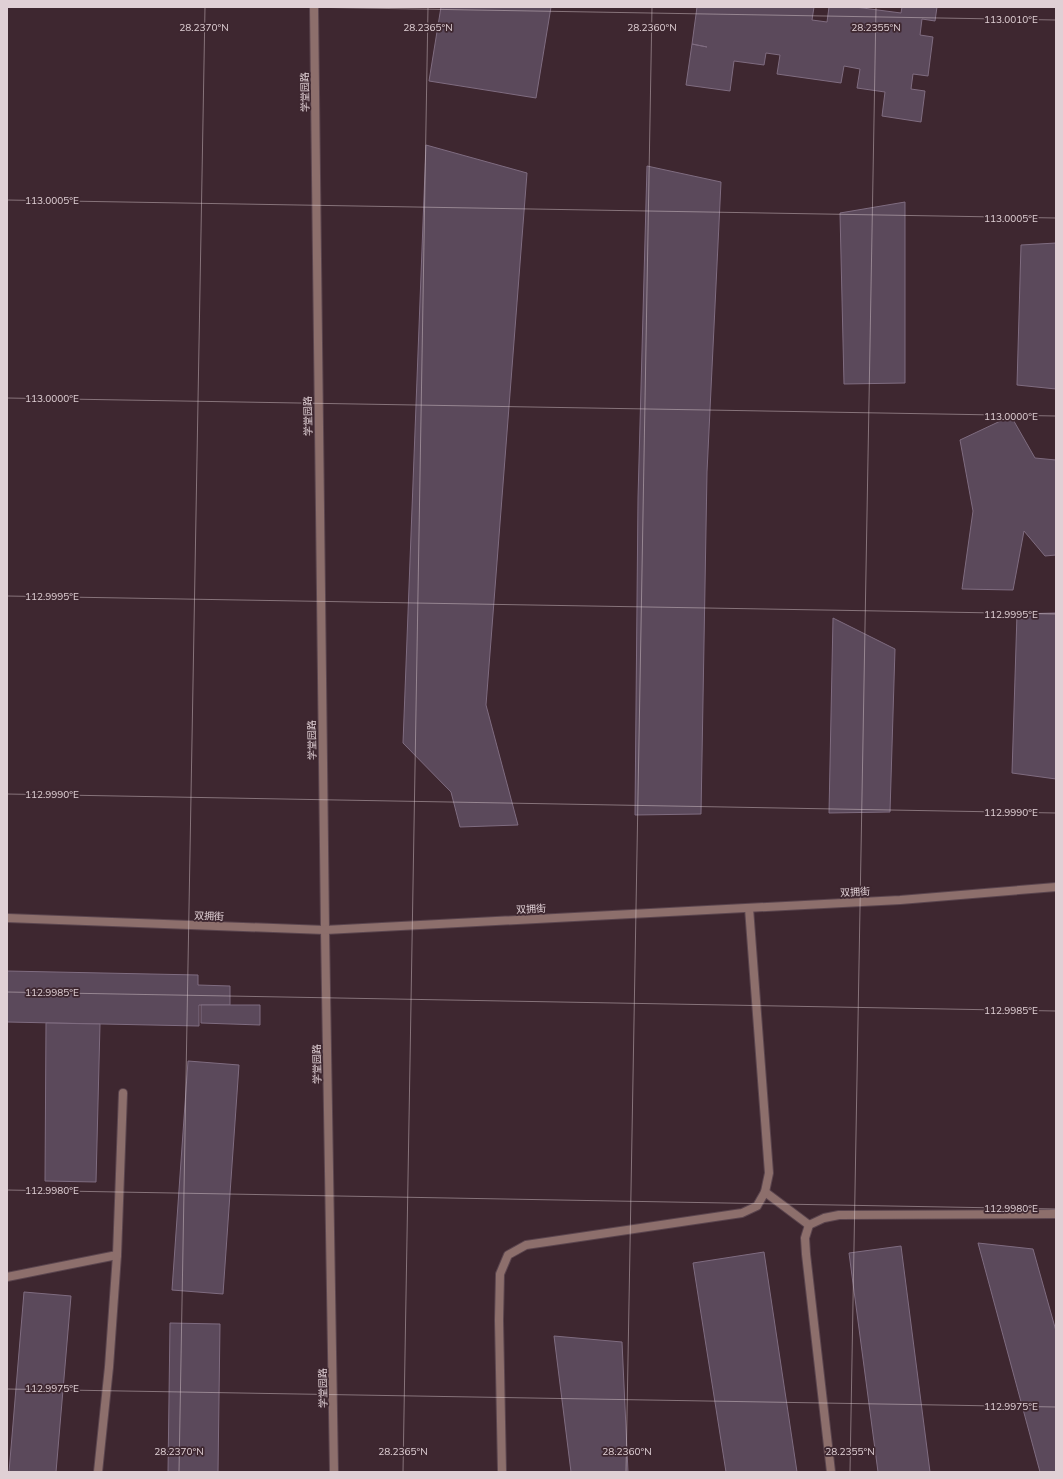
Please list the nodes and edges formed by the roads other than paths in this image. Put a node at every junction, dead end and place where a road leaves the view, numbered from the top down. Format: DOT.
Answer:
graph roads {
  1 [pos="314,7"];
  2 [pos="1056,887"];
  3 [pos="750,908"];
  4 [pos="7,918"];
  5 [pos="324,930"];
  6 [pos="123,1093"];
  7 [pos="765,1192"];
  8 [pos="1056,1214"];
  9 [pos="809,1225"];
  10 [pos="117,1255"];
  11 [pos="7,1277"];
  12 [pos="98,1472"];
  13 [pos="334,1472"];
  14 [pos="502,1472"];
  15 [pos="831,1472"];
  1 -- 5 [label="street, 学堂园路"];
  2 -- 3 [label="street, 双拥街"];
  3 -- 5 [label="street, 双拥街"];
  3 -- 7 [label="street"];
  4 -- 5 [label="street, 双拥街"];
  5 -- 13 [label="street, 学堂园路"];
  6 -- 10 [label="street"];
  7 -- 9 [label="street"];
  7 -- 14 [label="street"];
  8 -- 9 [label="street"];
  9 -- 15 [label="street"];
  10 -- 11 [label="street"];
  10 -- 12 [label="street"];
}
